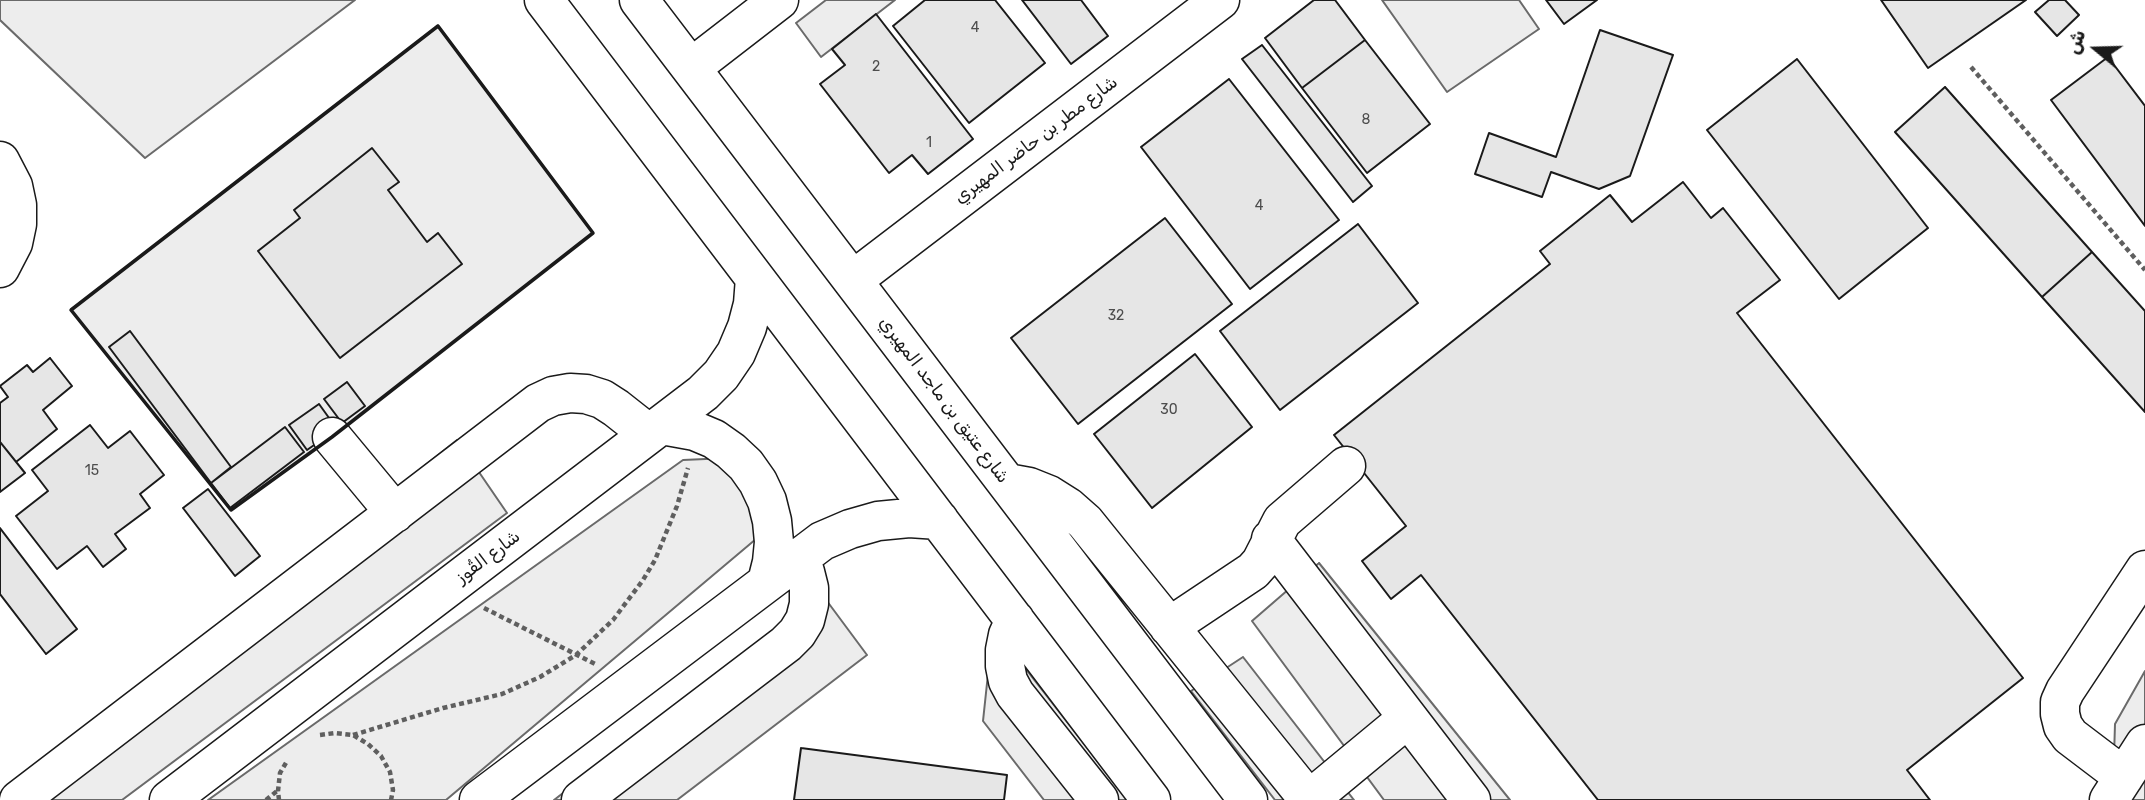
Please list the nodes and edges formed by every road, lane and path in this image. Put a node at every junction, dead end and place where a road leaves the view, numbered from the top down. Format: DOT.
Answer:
graph roads {
  1 [pos="544,0"];
  2 [pos="639,0"];
  3 [pos="779,0"];
  4 [pos="1220,0"];
  5 [pos="1971,67"];
  6 [pos="691,68"];
  7 [pos="0,161"];
  8 [pos="0,268"];
  9 [pos="2145,270"];
  10 [pos="755,278"];
  11 [pos="853,280"];
  12 [pos="669,430"];
  13 [pos="332,437"];
  14 [pos="1346,466"];
  15 [pos="1007,483"];
  16 [pos="395,513"];
  17 [pos="939,520"];
  18 [pos="1271,540"];
  19 [pos="797,558"];
  20 [pos="2145,570"];
  21 [pos="766,582"];
  22 [pos="446,589"];
  23 [pos="1015,621"];
  24 [pos="1169,627"];
  25 [pos="576,655"];
  26 [pos="633,683"];
  27 [pos="1408,718"];
  28 [pos="353,735"];
  29 [pos="317,736"];
  30 [pos="289,757"];
  31 [pos="2131,771"];
  32 [pos="278,791"];
  33 [pos="19,800"];
  34 [pos="169,800"];
  35 [pos="266,800"];
  36 [pos="279,800"];
  37 [pos="391,800"];
  38 [pos="479,800"];
  39 [pos="580,800"];
  40 [pos="1099,800"];
  41 [pos="1151,800"];
  42 [pos="1248,800"];
  43 [pos="1309,800"];
  44 [pos="1471,800"];
  1 -- 10 [label="street"];
  2 -- 6 [label="street, شارع عتيق بن ماجد المهيري"];
  3 -- 6 [label="street"];
  4 -- 11 [label="street, شارع مطر بن حاضر المهيري"];
  5 -- 9 [label="path"];
  6 -- 11 [label="street, شارع عتيق بن ماجد المهيري"];
  7 -- 8 [label="street"];
  10 -- 12 [label="street, شارع القُوز"];
  10 -- 17 [label="street"];
  11 -- 15 [label="street, شارع عتيق بن ماجد المهيري"];
  12 -- 16 [label="street"];
  12 -- 21 [label="street"];
  12 -- 22 [label="street, شارع القُوز"];
  12 -- 25 [label="path"];
  13 -- 16 [label="street"];
  14 -- 18 [label="street"];
  15 -- 24 [label="street"];
  15 -- 42 [label="street, شارع عتيق بن ماجد المهيري"];
  16 -- 33 [label="street"];
  17 -- 19 [label="street"];
  17 -- 23 [label="street"];
  18 -- 24 [label="street"];
  18 -- 27 [label="street"];
  19 -- 21 [label="street"];
  19 -- 39 [label="street"];
  20 -- 31 [label="street"];
  21 -- 26 [label="street"];
  22 -- 25 [label="path"];
  22 -- 34 [label="street, شارع القُوز"];
  23 -- 40 [label="street"];
  23 -- 41 [label="street"];
  24 -- 43 [label="street"];
  25 -- 26 [label="path"];
  25 -- 28 [label="path"];
  26 -- 38 [label="street"];
  27 -- 43 [label="street"];
  27 -- 44 [label="street"];
  28 -- 29 [label="path"];
  28 -- 37 [label="path"];
  30 -- 32 [label="path"];
  32 -- 35 [label="path"];
  32 -- 36 [label="path"];
}
